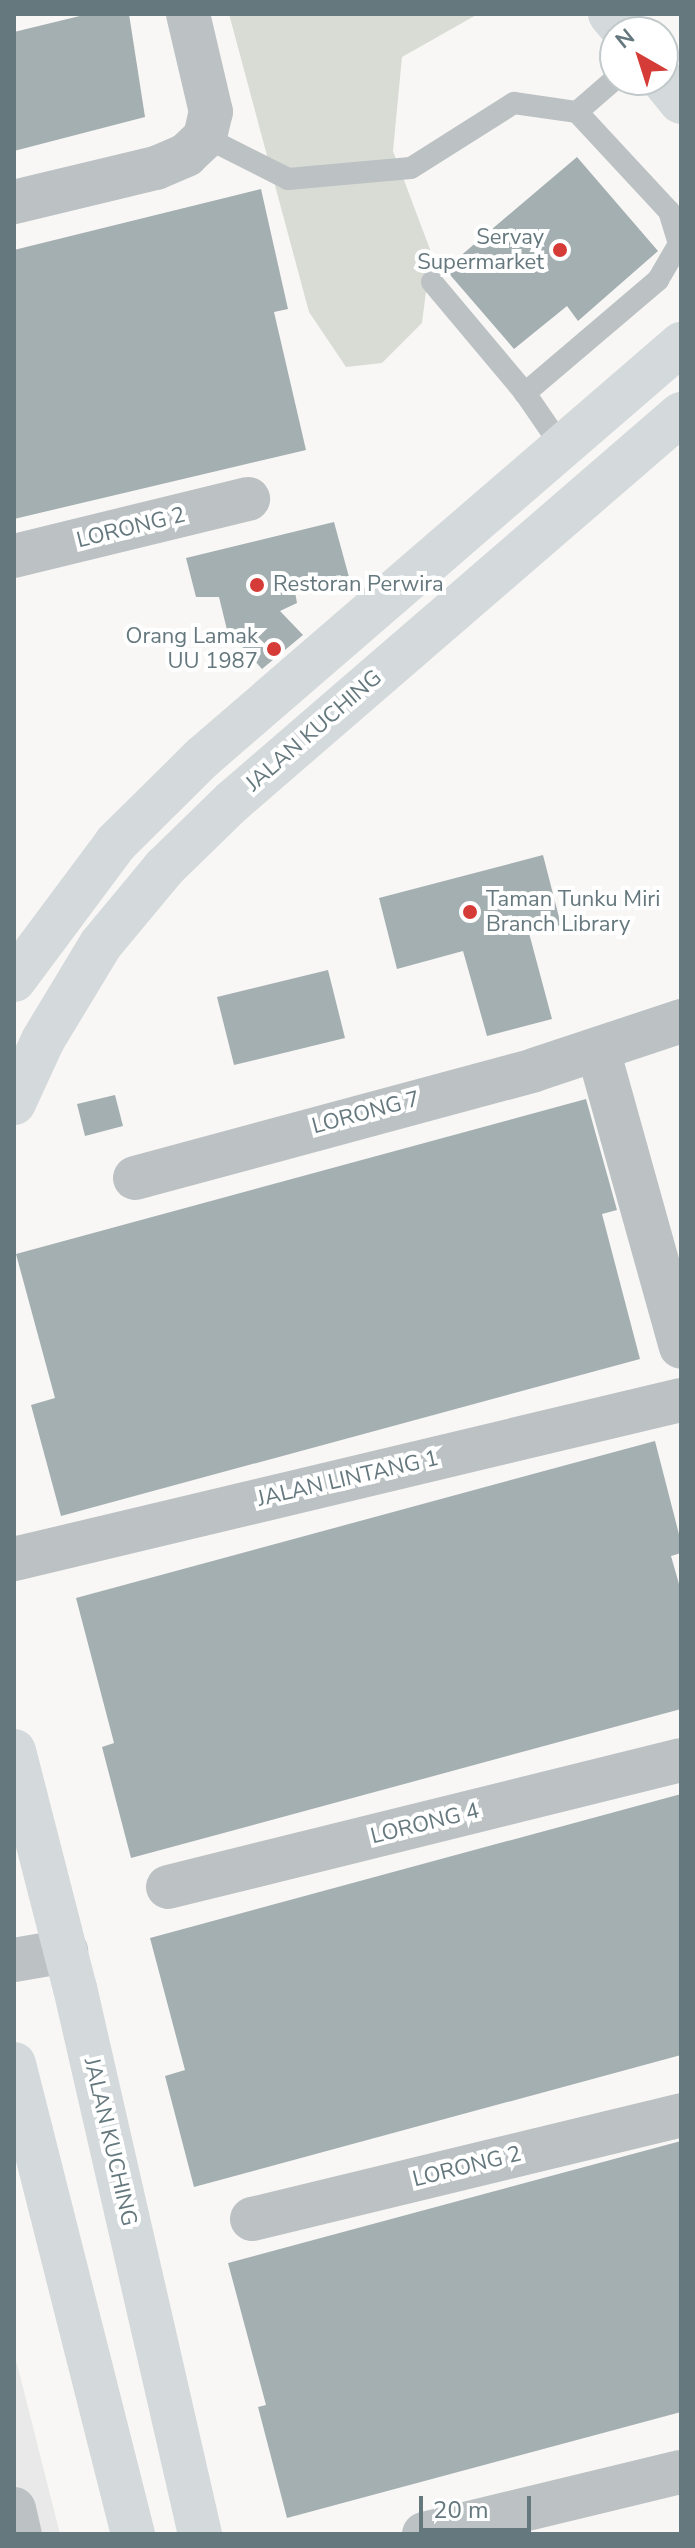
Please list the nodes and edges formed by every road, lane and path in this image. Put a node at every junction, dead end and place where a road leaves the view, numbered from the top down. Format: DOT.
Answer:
graph roads {
  1 [pos="188,14"];
  2 [pos="599,93"];
  3 [pos="577,112"];
  4 [pos="205,137"];
  5 [pos="14,202"];
  6 [pos="432,282"];
  7 [pos="681,344"];
  8 [pos="525,393"];
  9 [pos="681,414"];
  10 [pos="562,447"];
  11 [pos="248,499"];
  12 [pos="14,556"];
  13 [pos="14,980"];
  14 [pos="681,1021"];
  15 [pos="598,1050"];
  16 [pos="14,1103"];
  17 [pos="135,1178"];
  18 [pos="664,1219"];
  19 [pos="681,1347"];
  20 [pos="681,1400"];
  21 [pos="14,1559"];
  22 [pos="14,1751"];
  23 [pos="681,1760"];
  24 [pos="168,1887"];
  25 [pos="66,1951"];
  26 [pos="14,1960"];
  27 [pos="14,2064"];
  28 [pos="681,2115"];
  29 [pos="252,2219"];
  30 [pos="681,2472"];
  31 [pos="14,2509"];
  32 [pos="20,2534"];
  33 [pos="133,2534"];
  34 [pos="200,2534"];
  35 [pos="424,2534"];
  1 -- 4 [label="street"];
  2 -- 3 [label="lane"];
  3 -- 4 [label="lane"];
  3 -- 8 [label="lane"];
  4 -- 5 [label="street"];
  6 -- 8 [label="lane"];
  7 -- 10 [label="street"];
  8 -- 10 [label="lane"];
  9 -- 16 [label="street, JALAN KUCHING"];
  10 -- 13 [label="street"];
  11 -- 12 [label="street, LORONG 2"];
  14 -- 15 [label="street, LORONG 7"];
  15 -- 17 [label="street, LORONG 7"];
  15 -- 18 [label="street"];
  18 -- 19 [label="street"];
  20 -- 21 [label="street, JALAN LINTANG 1"];
  22 -- 25 [label="street, JALAN KUCHING"];
  23 -- 24 [label="street, LORONG 4"];
  25 -- 26 [label="street"];
  25 -- 34 [label="street, JALAN KUCHING"];
  27 -- 33 [label="street"];
  28 -- 29 [label="street, LORONG 2"];
  30 -- 35 [label="street"];
  31 -- 32 [label="street"];
}
